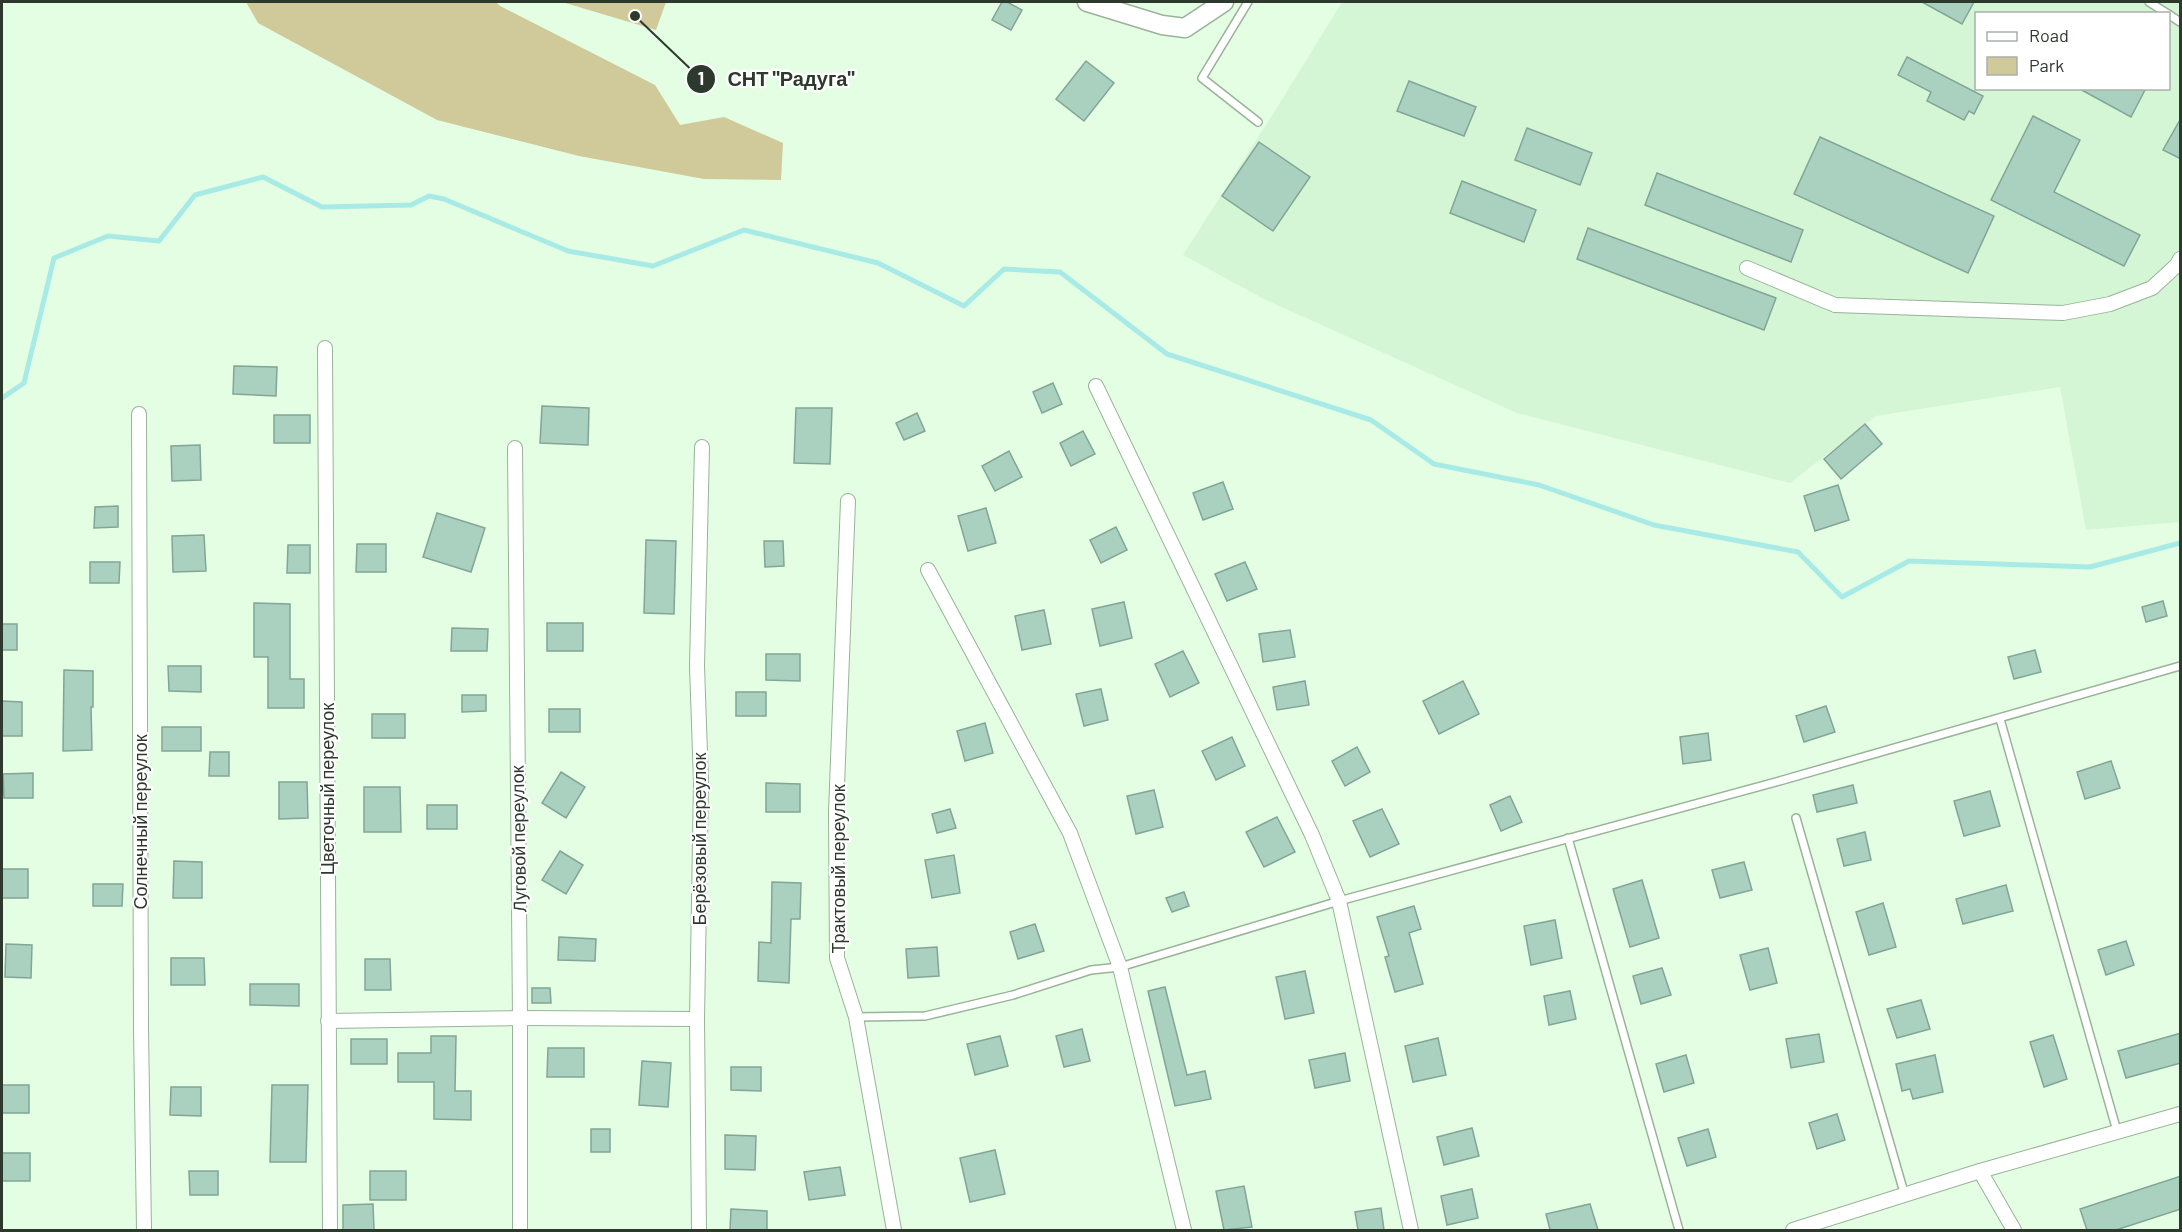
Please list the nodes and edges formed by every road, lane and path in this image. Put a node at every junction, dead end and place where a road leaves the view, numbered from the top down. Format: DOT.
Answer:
graph roads {
  1 [pos="1087,2"];
  2 [pos="1224,2"];
  3 [pos="1248,2"];
  4 [pos="2149,2"];
  5 [pos="2165,12"];
  6 [pos="1258,122"];
  7 [pos="2181,259"];
  8 [pos="1747,268"];
  9 [pos="324,348"];
  10 [pos="1096,386"];
  11 [pos="139,414"];
  12 [pos="702,447"];
  13 [pos="515,448"];
  14 [pos="848,501"];
  15 [pos="928,570"];
  16 [pos="2181,666"];
  17 [pos="2000,719"];
  18 [pos="1796,818"];
  19 [pos="1568,838"];
  20 [pos="1339,901"];
  21 [pos="1120,967"];
  22 [pos="856,1017"];
  23 [pos="520,1018"];
  24 [pos="697,1018"];
  25 [pos="328,1022"];
  26 [pos="2181,1114"];
  27 [pos="2117,1131"];
  28 [pos="1980,1171"];
  29 [pos="1905,1196"];
  30 [pos="144,1230"];
  31 [pos="330,1230"];
  32 [pos="520,1230"];
  33 [pos="699,1230"];
  34 [pos="894,1230"];
  35 [pos="1184,1230"];
  36 [pos="1411,1230"];
  37 [pos="1679,1230"];
  38 [pos="1793,1230"];
  39 [pos="2014,1230"];
  1 -- 2 [label="street"];
  3 -- 6 [label="lane"];
  4 -- 5 [label="lane"];
  7 -- 8 [label="street"];
  9 -- 25 [label="street, Цветочный переулок"];
  10 -- 20 [label="street"];
  11 -- 30 [label="street, Солнечный переулок"];
  12 -- 24 [label="street, Берёзовый переулок"];
  13 -- 23 [label="street, Луговой переулок"];
  14 -- 22 [label="street, Трактовый переулок"];
  15 -- 21 [label="street"];
  16 -- 17 [label="lane"];
  17 -- 19 [label="lane"];
  17 -- 27 [label="lane"];
  18 -- 29 [label="lane"];
  19 -- 20 [label="lane"];
  19 -- 37 [label="lane"];
  20 -- 21 [label="lane"];
  20 -- 36 [label="street"];
  21 -- 22 [label="lane"];
  21 -- 35 [label="street"];
  22 -- 34 [label="street, Трактовый переулок"];
  23 -- 24 [label="street"];
  23 -- 25 [label="street"];
  23 -- 32 [label="street, Луговой переулок"];
  24 -- 33 [label="street, Берёзовый переулок"];
  25 -- 31 [label="street, Цветочный переулок"];
  26 -- 27 [label="street"];
  27 -- 28 [label="street"];
  28 -- 29 [label="street"];
  28 -- 39 [label="street"];
  29 -- 38 [label="street"];
}
